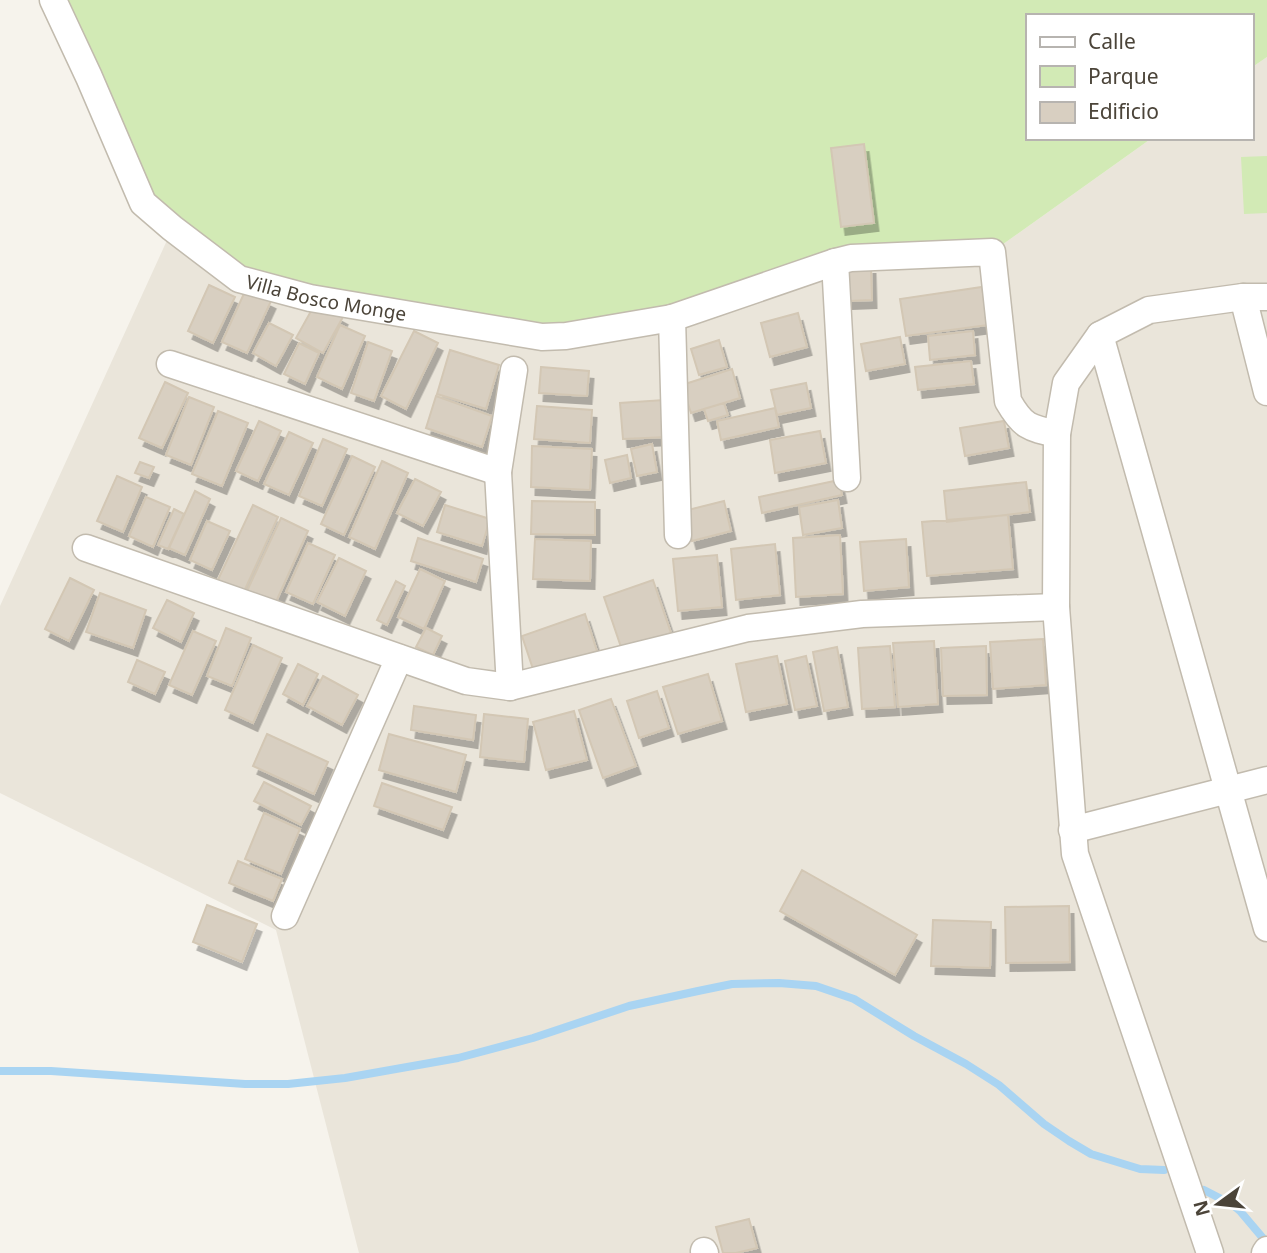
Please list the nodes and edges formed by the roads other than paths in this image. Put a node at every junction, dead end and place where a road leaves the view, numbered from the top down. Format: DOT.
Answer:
graph roads {
  1 [pos="54,0"];
  2 [pos="835,262"];
  3 [pos="1255,297"];
  4 [pos="673,318"];
  5 [pos="1100,335"];
  6 [pos="170,364"];
  7 [pos="514,370"];
  8 [pos="1267,392"];
  9 [pos="1057,434"];
  10 [pos="498,472"];
  11 [pos="847,478"];
  12 [pos="678,535"];
  13 [pos="86,548"];
  14 [pos="1056,607"];
  15 [pos="399,658"];
  16 [pos="510,687"];
  17 [pos="1267,780"];
  18 [pos="1229,790"];
  19 [pos="1072,830"];
  20 [pos="285,916"];
  21 [pos="1267,928"];
  22 [pos="1210,1253"];
  1 -- 4 [label="street, Villa Bosco Monge"];
  2 -- 4 [label="street, Villa Bosco Monge"];
  2 -- 9 [label="street, Villa Bosco Monge"];
  2 -- 11 [label="street"];
  3 -- 5 [label="street"];
  3 -- 8 [label="street"];
  4 -- 12 [label="street"];
  5 -- 9 [label="street"];
  5 -- 18 [label="street"];
  6 -- 10 [label="street"];
  7 -- 10 [label="street"];
  9 -- 14 [label="street"];
  10 -- 16 [label="street"];
  13 -- 15 [label="street"];
  14 -- 16 [label="street"];
  14 -- 19 [label="street"];
  15 -- 16 [label="street"];
  15 -- 20 [label="street"];
  17 -- 18 [label="street"];
  18 -- 19 [label="street"];
  18 -- 21 [label="street"];
  19 -- 22 [label="street"];
}
